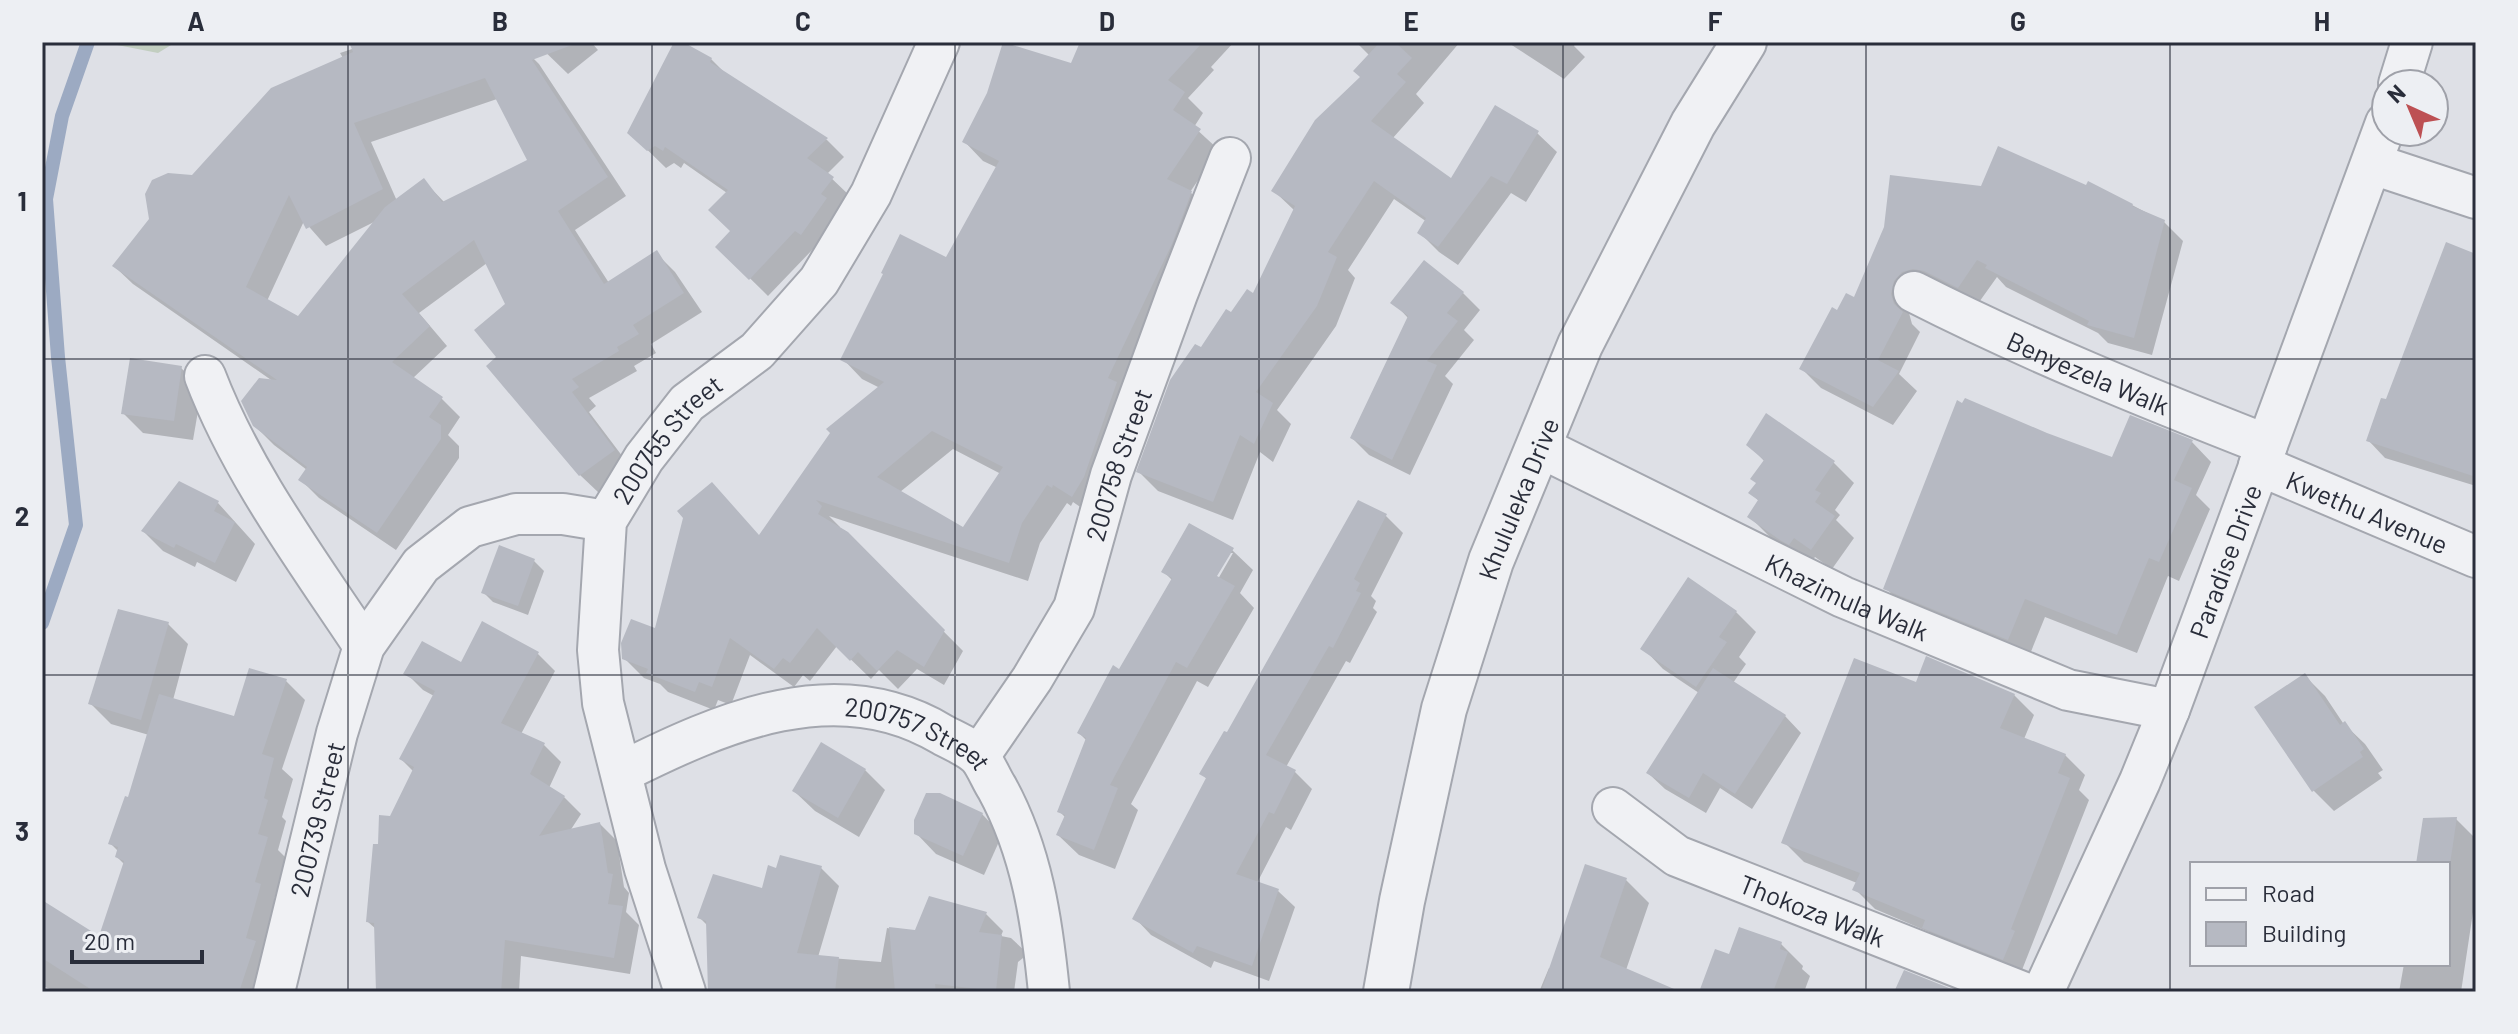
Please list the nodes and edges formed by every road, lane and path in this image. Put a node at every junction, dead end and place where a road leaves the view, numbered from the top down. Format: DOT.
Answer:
graph roads {
  1 [pos="939,42"];
  2 [pos="1744,42"];
  3 [pos="2412,42"];
  4 [pos="2404,68"];
  5 [pos="2378,148"];
  6 [pos="1230,158"];
  7 [pos="2373,164"];
  8 [pos="2476,198"];
  9 [pos="1914,292"];
  10 [pos="205,376"];
  11 [pos="1538,446"];
  12 [pos="2263,455"];
  13 [pos="606,521"];
  14 [pos="2476,557"];
  15 [pos="364,646"];
  16 [pos="2169,710"];
  17 [pos="979,756"];
  18 [pos="622,772"];
  19 [pos="1613,808"];
  20 [pos="274,992"];
  21 [pos="685,992"];
  22 [pos="1049,992"];
  23 [pos="1386,992"];
  24 [pos="2022,992"];
  25 [pos="2043,992"];
  1 -- 13 [label="street, 200755 Street"];
  2 -- 11 [label="street, Khululeka Drive"];
  3 -- 4 [label="street"];
  5 -- 7 [label="street, Paradise Drive"];
  6 -- 17 [label="street, 200758 Street"];
  7 -- 8 [label="street"];
  7 -- 12 [label="street, Paradise Drive"];
  9 -- 12 [label="street, Benyezela Walk"];
  10 -- 15 [label="street"];
  11 -- 16 [label="street, Khazimula Walk"];
  11 -- 23 [label="street, Khululeka Drive"];
  12 -- 14 [label="street, Kwethu Avenue"];
  12 -- 16 [label="street, Paradise Drive"];
  13 -- 15 [label="street, 200739 Street"];
  13 -- 18 [label="street, 200755 Street"];
  15 -- 20 [label="street, 200739 Street"];
  16 -- 25 [label="street, Paradise Drive"];
  17 -- 18 [label="street, 200757 Street"];
  17 -- 22 [label="street, 200757 Street"];
  18 -- 21 [label="street, 200755 Street"];
  19 -- 24 [label="street, Thokoza Walk"];
}
